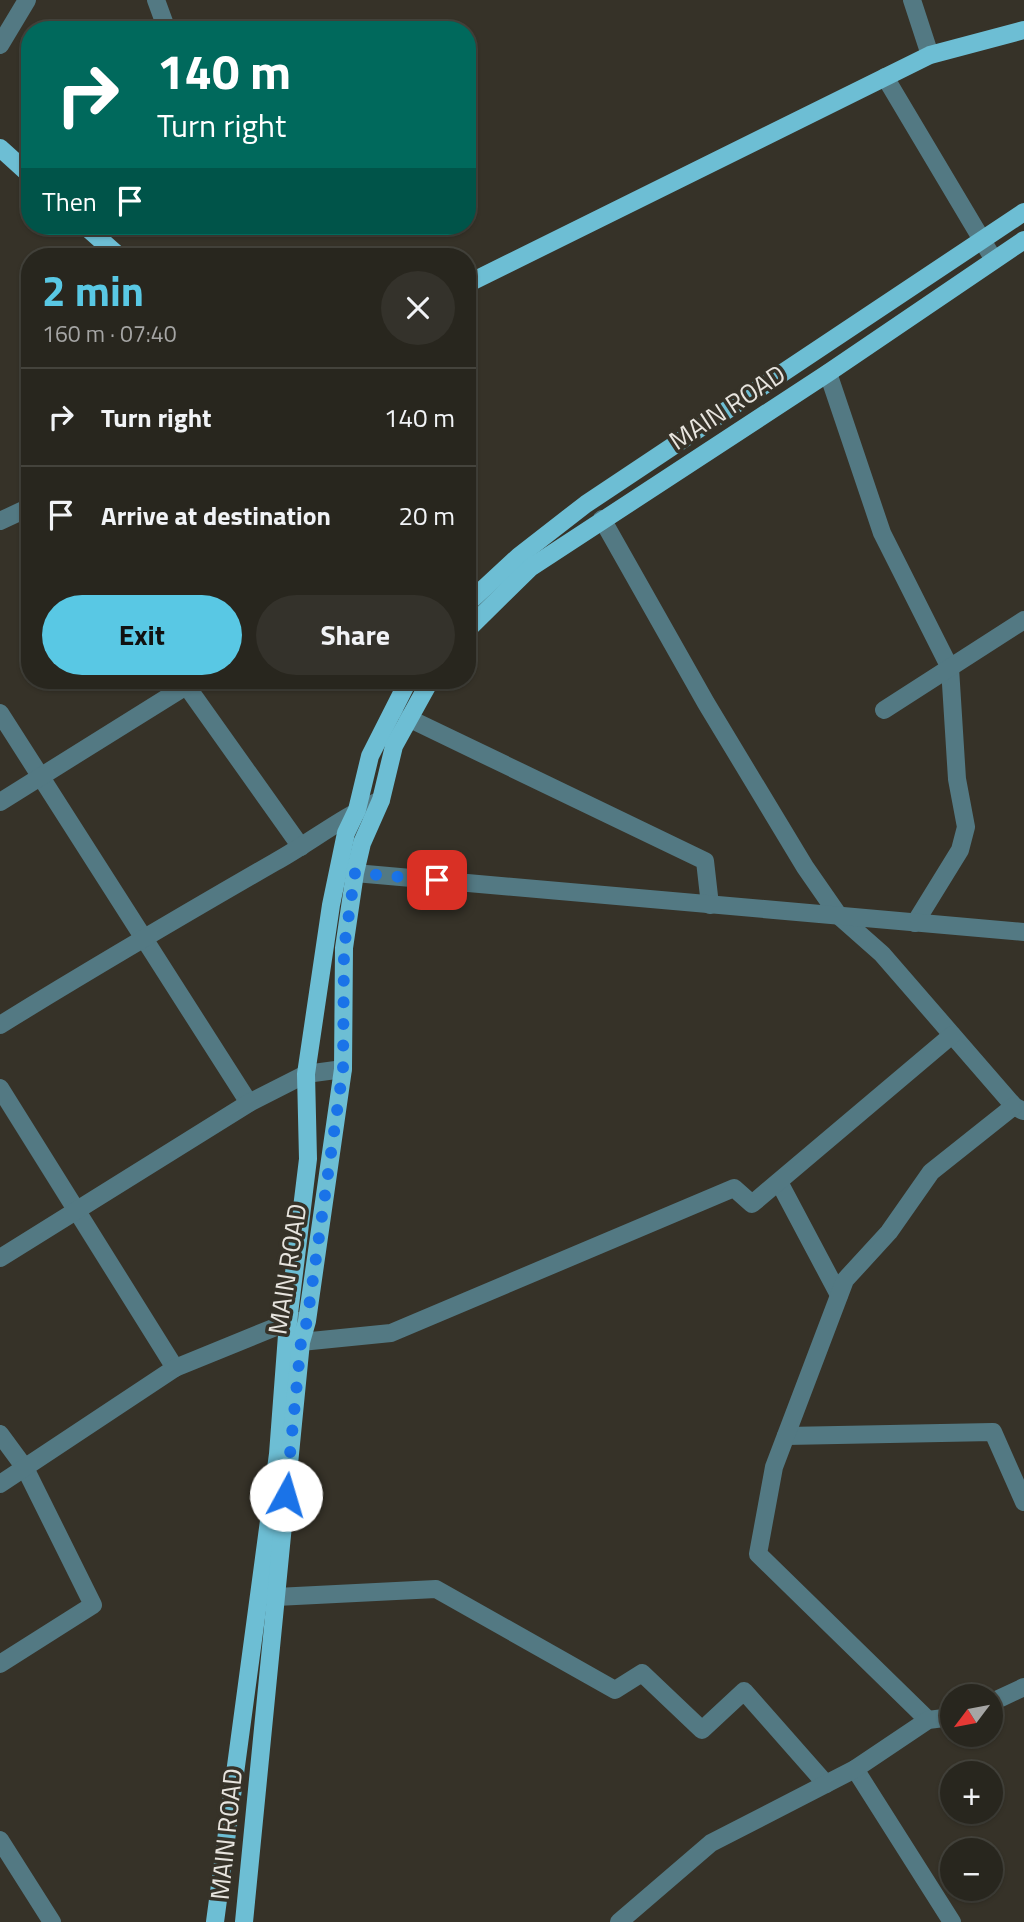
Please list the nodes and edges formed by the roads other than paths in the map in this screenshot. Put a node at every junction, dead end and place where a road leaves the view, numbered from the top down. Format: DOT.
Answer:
graph roads {
  1 [pos="27,0"];
  2 [pos="156,0"];
  3 [pos="912,0"];
  4 [pos="164,21"];
  5 [pos="1024,30"];
  6 [pos="0,45"];
  7 [pos="930,55"];
  8 [pos="885,78"];
  9 [pos="0,148"];
  10 [pos="21,167"];
  11 [pos="1024,212"];
  12 [pos="95,235"];
  13 [pos="982,240"];
  14 [pos="1024,240"];
  15 [pos="110,248"];
  16 [pos="994,260"];
  17 [pos="476,280"];
  18 [pos="828,373"];
  19 [pos="21,511"];
  20 [pos="602,519"];
  21 [pos="0,521"];
  22 [pos="476,596"];
  23 [pos="1024,620"];
  24 [pos="476,621"];
  25 [pos="950,668"];
  26 [pos="176,689"];
  27 [pos="192,689"];
  28 [pos="404,689"];
  29 [pos="424,689"];
  30 [pos="884,709"];
  31 [pos="0,713"];
  32 [pos="408,718"];
  33 [pos="39,777"];
  34 [pos="381,800"];
  35 [pos="0,802"];
  36 [pos="357,810"];
  37 [pos="301,847"];
  38 [pos="355,873"];
  39 [pos="710,905"];
  40 [pos="839,916"];
  41 [pos="915,923"];
  42 [pos="1024,932"];
  43 [pos="142,938"];
  44 [pos="0,1025"];
  45 [pos="953,1035"];
  46 [pos="343,1069"];
  47 [pos="306,1074"];
  48 [pos="0,1088"];
  49 [pos="249,1104"];
  50 [pos="1019,1109"];
  51 [pos="779,1182"];
  52 [pos="75,1210"];
  53 [pos="0,1258"];
  54 [pos="839,1295"];
  55 [pos="307,1321"];
  56 [pos="288,1322"];
  57 [pos="301,1342"];
  58 [pos="175,1368"];
  59 [pos="0,1434"];
  60 [pos="786,1436"];
  61 [pos="25,1468"];
  62 [pos="0,1484"];
  63 [pos="1024,1502"];
  64 [pos="276,1597"];
  65 [pos="0,1664"];
  66 [pos="1024,1687"];
  67 [pos="1003,1697"];
  68 [pos="940,1719"];
  69 [pos="929,1720"];
  70 [pos="855,1769"];
  71 [pos="827,1784"];
  72 [pos="0,1840"];
  73 [pos="52,1922"];
  74 [pos="215,1922"];
  75 [pos="244,1922"];
  76 [pos="620,1922"];
  77 [pos="952,1922"];
  1 -- 6 [label="street"];
  2 -- 4 [label="street"];
  3 -- 7 [label="street"];
  5 -- 7 [label="main road"];
  7 -- 8 [label="main road"];
  8 -- 13 [label="street"];
  8 -- 17 [label="main road"];
  9 -- 10 [label="main road"];
  11 -- 13 [label="main road"];
  12 -- 15 [label="main road"];
  13 -- 16 [label="street"];
  13 -- 22 [label="main road"];
  14 -- 16 [label="main road, MAIN ROAD"];
  16 -- 18 [label="main road, MAIN ROAD"];
  18 -- 20 [label="main road, MAIN ROAD"];
  18 -- 25 [label="street"];
  19 -- 21 [label="street"];
  20 -- 24 [label="main road, MAIN ROAD"];
  20 -- 40 [label="street"];
  23 -- 25 [label="street"];
  25 -- 30 [label="street"];
  25 -- 41 [label="street"];
  26 -- 33 [label="street"];
  27 -- 37 [label="street"];
  28 -- 36 [label="main road"];
  29 -- 32 [label="main road, MAIN ROAD"];
  31 -- 33 [label="street"];
  32 -- 34 [label="main road, MAIN ROAD"];
  32 -- 39 [label="street"];
  33 -- 35 [label="street"];
  33 -- 43 [label="street"];
  34 -- 36 [label="street"];
  34 -- 38 [label="main road, MAIN ROAD"];
  36 -- 37 [label="street"];
  36 -- 47 [label="main road"];
  37 -- 43 [label="street"];
  38 -- 39 [label="street"];
  38 -- 46 [label="main road, MAIN ROAD"];
  39 -- 40 [label="street"];
  40 -- 41 [label="street"];
  40 -- 45 [label="street"];
  41 -- 42 [label="street"];
  43 -- 44 [label="street"];
  43 -- 49 [label="street"];
  45 -- 50 [label="street"];
  45 -- 51 [label="street"];
  46 -- 47 [label="street"];
  46 -- 55 [label="main road, MAIN ROAD"];
  47 -- 49 [label="street"];
  47 -- 56 [label="main road"];
  48 -- 52 [label="street"];
  49 -- 52 [label="street"];
  50 -- 54 [label="street"];
  51 -- 54 [label="street"];
  51 -- 57 [label="street"];
  52 -- 53 [label="street"];
  52 -- 58 [label="street"];
  54 -- 60 [label="street"];
  55 -- 56 [label="street"];
  55 -- 57 [label="main road, MAIN ROAD"];
  56 -- 58 [label="street"];
  56 -- 74 [label="main road"];
  57 -- 64 [label="main road, MAIN ROAD"];
  58 -- 61 [label="street"];
  59 -- 61 [label="street"];
  60 -- 63 [label="street"];
  60 -- 69 [label="street"];
  61 -- 62 [label="street"];
  61 -- 65 [label="street"];
  64 -- 71 [label="street"];
  64 -- 75 [label="main road, MAIN ROAD"];
  66 -- 67 [label="street"];
  68 -- 69 [label="street"];
  69 -- 70 [label="street"];
  70 -- 71 [label="street"];
  70 -- 77 [label="street"];
  71 -- 76 [label="street"];
  72 -- 73 [label="street"];
}
